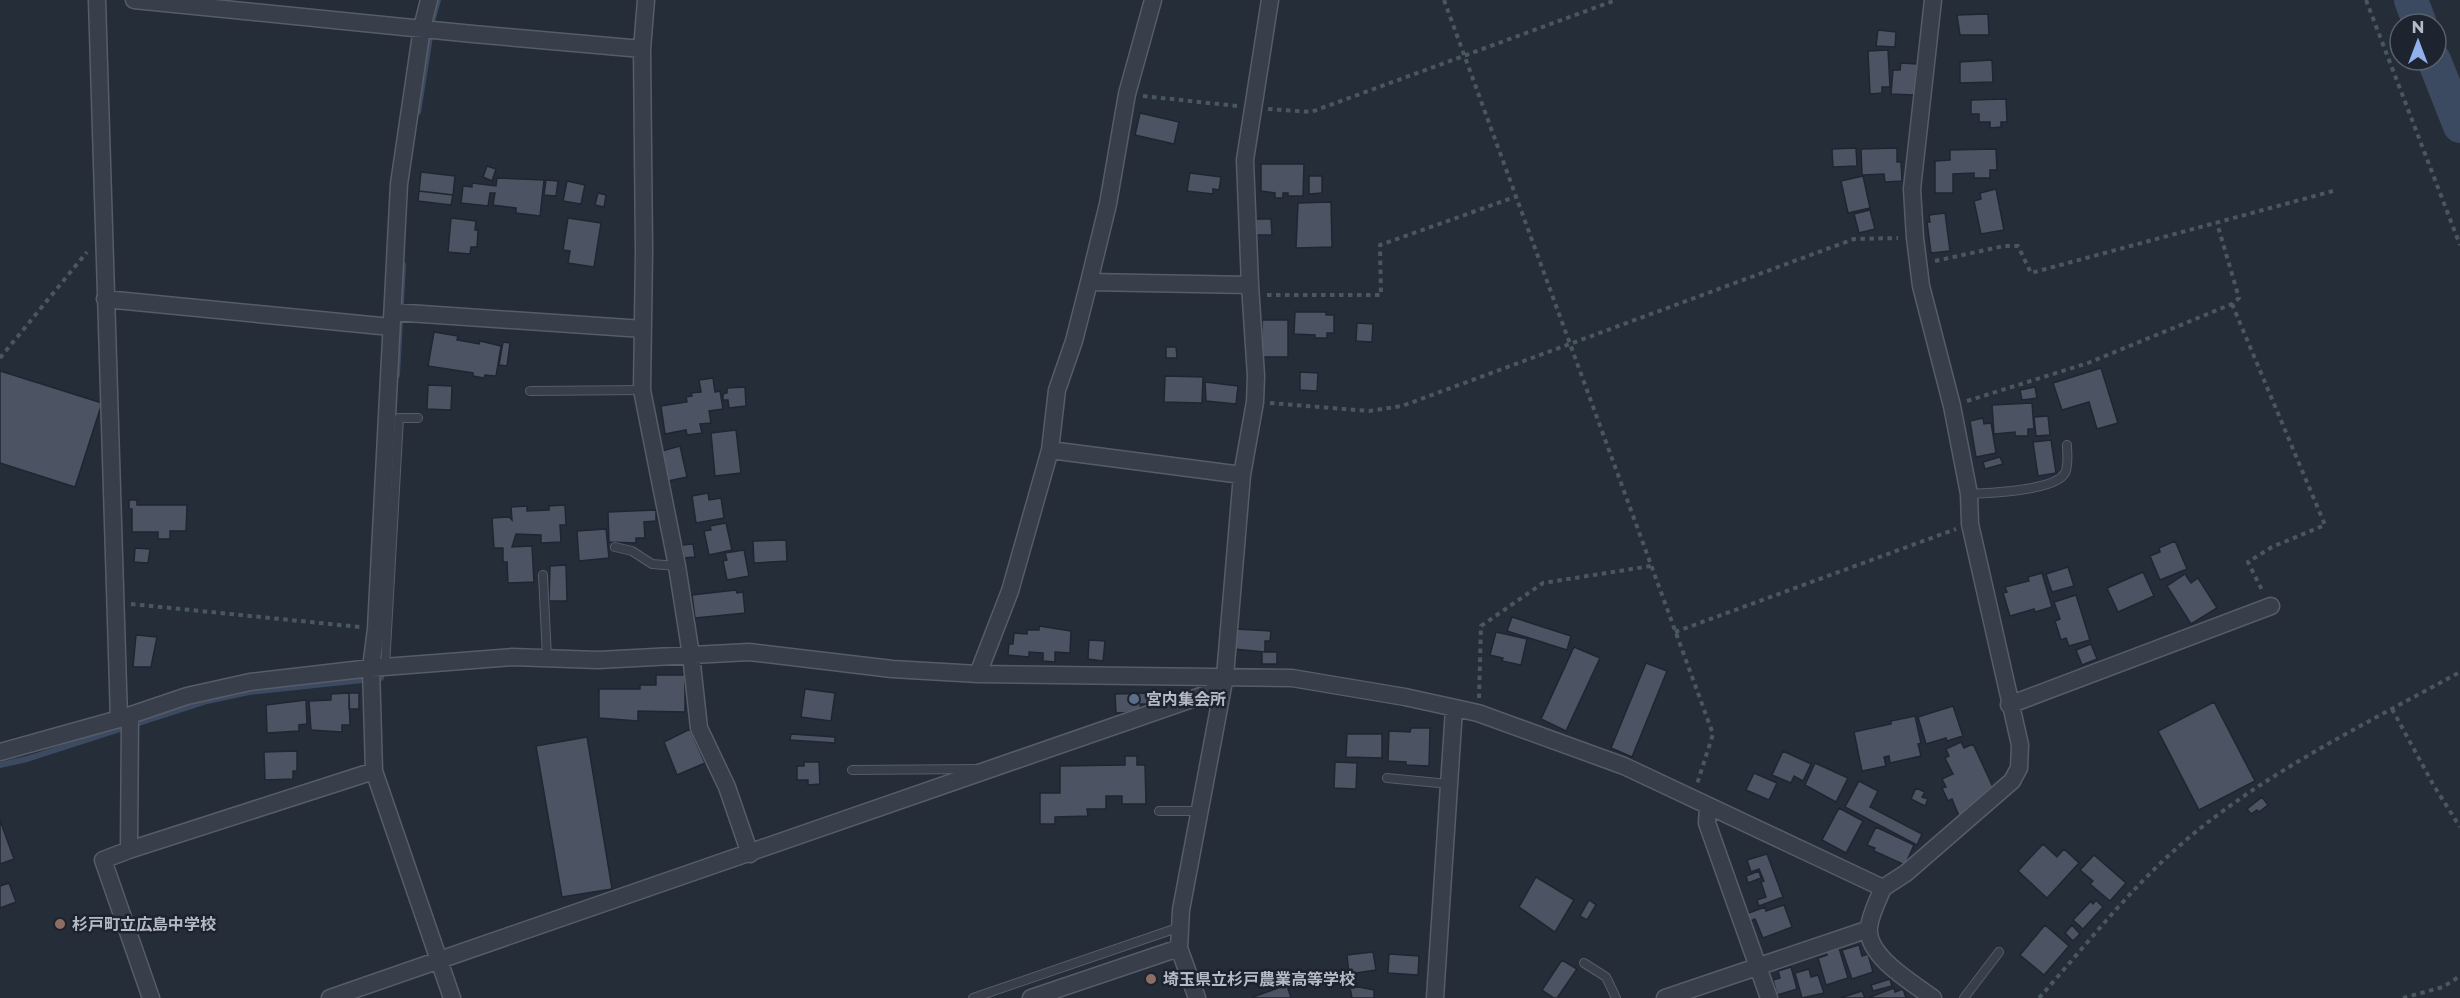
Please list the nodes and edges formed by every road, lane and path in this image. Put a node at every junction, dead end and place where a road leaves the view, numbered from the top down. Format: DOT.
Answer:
graph roads {
  1 [pos="96,0"];
  2 [pos="134,0"];
  3 [pos="429,0"];
  4 [pos="646,0"];
  5 [pos="1153,0"];
  6 [pos="1270,0"];
  7 [pos="1444,0"];
  8 [pos="1616,0"];
  9 [pos="1934,0"];
  10 [pos="2366,0"];
  11 [pos="422,28"];
  12 [pos="642,49"];
  13 [pos="1465,57"];
  14 [pos="1127,94"];
  15 [pos="1253,108"];
  16 [pos="2333,191"];
  17 [pos="1515,197"];
  18 [pos="2217,222"];
  19 [pos="103,232"];
  20 [pos="1915,238"];
  21 [pos="2460,245"];
  22 [pos="1918,264"];
  23 [pos="1089,282"];
  24 [pos="1250,290"];
  25 [pos="105,299"];
  26 [pos="2232,304"];
  27 [pos="392,320"];
  28 [pos="643,329"];
  29 [pos="1569,345"];
  30 [pos="0,358"];
  31 [pos="642,390"];
  32 [pos="530,391"];
  33 [pos="1255,402"];
  34 [pos="1952,406"];
  35 [pos="418,418"];
  36 [pos="2067,445"];
  37 [pos="1050,450"];
  38 [pos="1242,475"];
  39 [pos="1968,494"];
  40 [pos="1970,524"];
  41 [pos="615,547"];
  42 [pos="676,566"];
  43 [pos="1651,566"];
  44 [pos="543,575"];
  45 [pos="116,602"];
  46 [pos="2271,606"];
  47 [pos="376,629"];
  48 [pos="1675,632"];
  49 [pos="691,655"];
  50 [pos="547,658"];
  51 [pos="378,668"];
  52 [pos="2460,672"];
  53 [pos="978,674"];
  54 [pos="1223,682"];
  55 [pos="2009,705"];
  56 [pos="1454,709"];
  57 [pos="2392,709"];
  58 [pos="1478,713"];
  59 [pos="125,718"];
  60 [pos="0,752"];
  61 [pos="994,769"];
  62 [pos="852,770"];
  63 [pos="374,771"];
  64 [pos="1387,778"];
  65 [pos="1449,784"];
  66 [pos="1693,798"];
  67 [pos="1708,807"];
  68 [pos="1159,811"];
  69 [pos="1198,811"];
  70 [pos="2460,827"];
  71 [pos="129,850"];
  72 [pos="750,854"];
  73 [pos="1883,888"];
  74 [pos="1180,927"];
  75 [pos="1869,929"];
  76 [pos="1179,948"];
  77 [pos="1999,952"];
  78 [pos="439,962"];
  79 [pos="1584,963"];
  80 [pos="1758,967"];
  81 [pos="2460,976"];
  82 [pos="152,998"];
  83 [pos="330,998"];
  84 [pos="452,998"];
  85 [pos="973,998"];
  86 [pos="1031,998"];
  87 [pos="1197,998"];
  88 [pos="1435,998"];
  89 [pos="1616,998"];
  90 [pos="1665,998"];
  91 [pos="1769,998"];
  92 [pos="1933,998"];
  93 [pos="1964,998"];
  94 [pos="2039,998"];
  95 [pos="2403,998"];
  1 -- 19 [label="street"];
  2 -- 11 [label="street"];
  3 -- 11 [label="street"];
  4 -- 12 [label="street"];
  5 -- 14 [label="street"];
  6 -- 15 [label="street"];
  7 -- 13 [label="path"];
  8 -- 13 [label="path"];
  9 -- 20 [label="street"];
  10 -- 21 [label="path"];
  11 -- 12 [label="street"];
  11 -- 27 [label="street"];
  12 -- 28 [label="street"];
  13 -- 15 [label="path"];
  13 -- 17 [label="path"];
  14 -- 15 [label="path"];
  14 -- 23 [label="street"];
  15 -- 24 [label="street"];
  16 -- 18 [label="path"];
  17 -- 24 [label="path"];
  17 -- 29 [label="path"];
  18 -- 22 [label="path"];
  18 -- 26 [label="path"];
  19 -- 25 [label="street"];
  19 -- 30 [label="path"];
  20 -- 22 [label="street"];
  20 -- 29 [label="path"];
  22 -- 34 [label="street"];
  23 -- 24 [label="street"];
  23 -- 37 [label="street"];
  24 -- 33 [label="street"];
  25 -- 27 [label="street"];
  25 -- 45 [label="street"];
  26 -- 34 [label="path"];
  26 -- 46 [label="path"];
  27 -- 28 [label="street"];
  27 -- 47 [label="street"];
  28 -- 31 [label="street"];
  29 -- 33 [label="path"];
  29 -- 43 [label="path"];
  31 -- 32 [label="lane"];
  31 -- 42 [label="street"];
  33 -- 38 [label="street"];
  34 -- 39 [label="street"];
  35 -- 51 [label="lane"];
  36 -- 39 [label="lane"];
  37 -- 38 [label="street"];
  37 -- 53 [label="street"];
  38 -- 54 [label="street"];
  39 -- 40 [label="street"];
  40 -- 48 [label="path"];
  40 -- 55 [label="street"];
  41 -- 42 [label="lane"];
  42 -- 49 [label="street"];
  43 -- 48 [label="path"];
  43 -- 58 [label="path"];
  44 -- 50 [label="lane"];
  45 -- 47 [label="path"];
  45 -- 59 [label="street"];
  46 -- 55 [label="street"];
  47 -- 51 [label="street"];
  48 -- 66 [label="path"];
  49 -- 50 [label="street"];
  49 -- 53 [label="street"];
  49 -- 72 [label="street"];
  50 -- 51 [label="street"];
  51 -- 59 [label="street"];
  51 -- 63 [label="street"];
  52 -- 57 [label="path"];
  53 -- 54 [label="street"];
  54 -- 56 [label="street"];
  54 -- 61 [label="street"];
  54 -- 69 [label="street"];
  55 -- 73 [label="street"];
  56 -- 58 [label="street"];
  56 -- 65 [label="street"];
  57 -- 70 [label="path"];
  57 -- 94 [label="path"];
  58 -- 66 [label="street"];
  59 -- 60 [label="street"];
  59 -- 71 [label="street"];
  61 -- 62 [label="lane"];
  61 -- 72 [label="street"];
  63 -- 71 [label="street"];
  63 -- 78 [label="street"];
  64 -- 65 [label="lane"];
  65 -- 88 [label="street"];
  66 -- 67 [label="street"];
  67 -- 73 [label="street"];
  67 -- 80 [label="street"];
  68 -- 69 [label="lane"];
  69 -- 74 [label="street"];
  71 -- 82 [label="street"];
  72 -- 78 [label="street"];
  73 -- 75 [label="street"];
  74 -- 76 [label="street"];
  74 -- 85 [label="lane"];
  75 -- 80 [label="street"];
  75 -- 92 [label="street"];
  76 -- 86 [label="street"];
  76 -- 87 [label="street"];
  77 -- 93 [label="lane"];
  78 -- 83 [label="street"];
  78 -- 84 [label="street"];
  79 -- 89 [label="lane"];
  80 -- 90 [label="street"];
  80 -- 91 [label="street"];
  81 -- 95 [label="path"];
}
